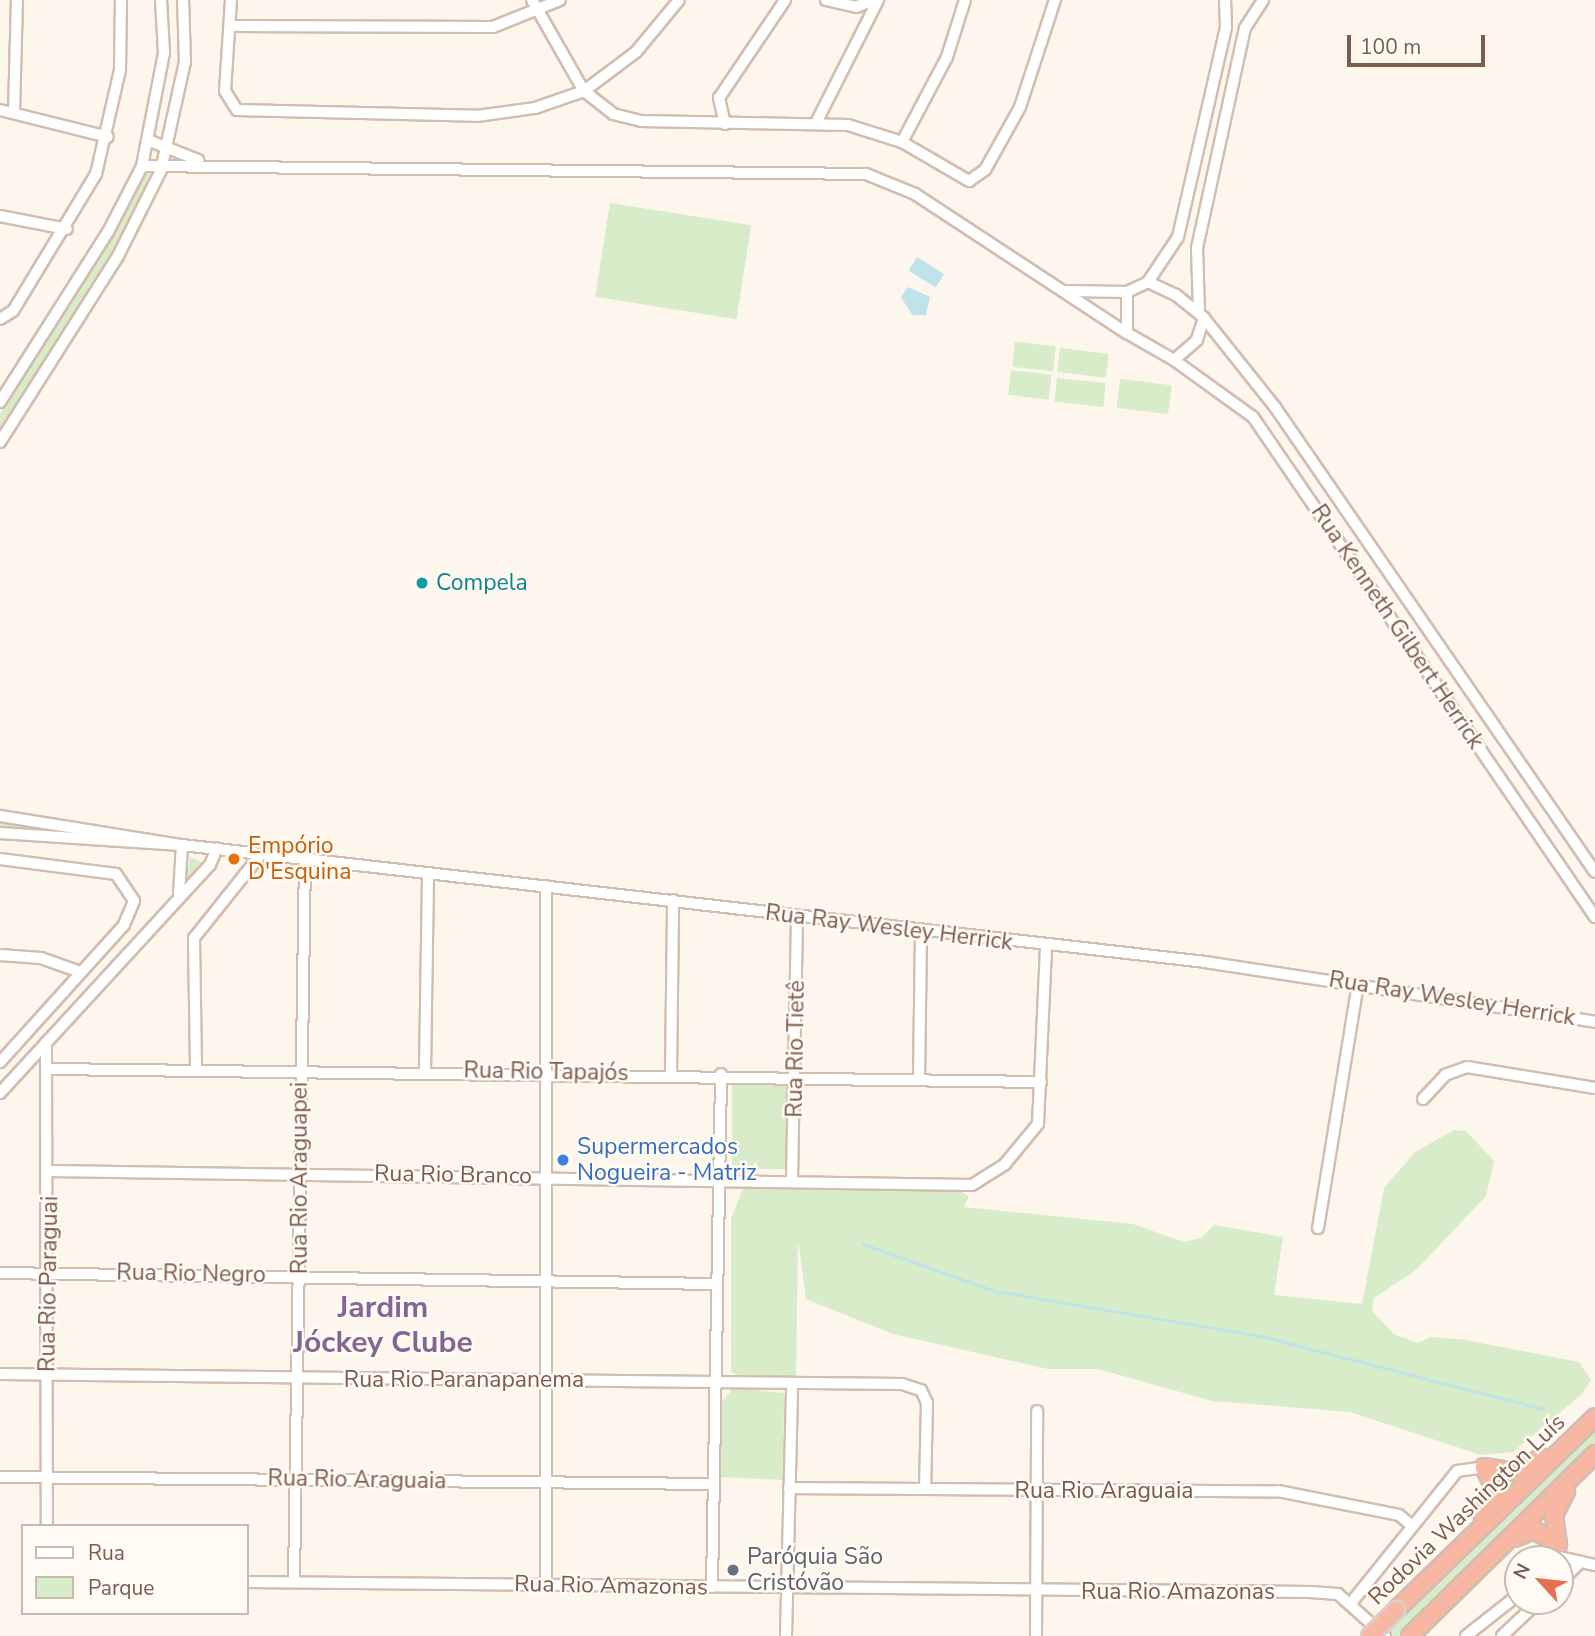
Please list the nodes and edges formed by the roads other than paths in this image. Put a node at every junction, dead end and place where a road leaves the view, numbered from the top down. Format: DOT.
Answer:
graph roads {
  1 [pos="17,0"];
  2 [pos="121,0"];
  3 [pos="161,0"];
  4 [pos="183,0"];
  5 [pos="231,0"];
  6 [pos="532,0"];
  7 [pos="560,0"];
  8 [pos="679,0"];
  9 [pos="785,0"];
  10 [pos="826,0"];
  11 [pos="875,0"];
  12 [pos="965,0"];
  13 [pos="1055,0"];
  14 [pos="1225,0"];
  15 [pos="1263,0"];
  16 [pos="538,11"];
  17 [pos="232,26"];
  18 [pos="584,91"];
  19 [pos="0,110"];
  20 [pos="15,113"];
  21 [pos="817,121"];
  22 [pos="724,124"];
  23 [pos="108,137"];
  24 [pos="150,141"];
  25 [pos="902,142"];
  26 [pos="169,144"];
  27 [pos="208,162"];
  28 [pos="142,166"];
  29 [pos="161,170"];
  30 [pos="0,216"];
  31 [pos="67,229"];
  32 [pos="1148,282"];
  33 [pos="1065,291"];
  34 [pos="1127,292"];
  35 [pos="1202,314"];
  36 [pos="0,318"];
  37 [pos="1127,333"];
  38 [pos="1174,360"];
  39 [pos="0,402"];
  40 [pos="0,442"];
  41 [pos="0,816"];
  42 [pos="0,833"];
  43 [pos="182,845"];
  44 [pos="217,848"];
  45 [pos="261,854"];
  46 [pos="304,858"];
  47 [pos="0,859"];
  48 [pos="1595,872"];
  49 [pos="428,874"];
  50 [pos="546,886"];
  51 [pos="178,897"];
  52 [pos="673,900"];
  53 [pos="1595,917"];
  54 [pos="797,919"];
  55 [pos="921,933"];
  56 [pos="1046,946"];
  57 [pos="0,955"];
  58 [pos="80,972"];
  59 [pos="1358,984"];
  60 [pos="1595,1022"];
  61 [pos="46,1043"];
  62 [pos="0,1062"];
  63 [pos="196,1068"];
  64 [pos="50,1069"];
  65 [pos="425,1070"];
  66 [pos="300,1071"];
  67 [pos="549,1073"];
  68 [pos="670,1073"];
  69 [pos="721,1074"];
  70 [pos="797,1074"];
  71 [pos="919,1078"];
  72 [pos="1041,1082"];
  73 [pos="1595,1088"];
  74 [pos="0,1093"];
  75 [pos="1423,1099"];
  76 [pos="51,1171"];
  77 [pos="300,1173"];
  78 [pos="548,1177"];
  79 [pos="720,1178"];
  80 [pos="792,1179"];
  81 [pos="1318,1228"];
  82 [pos="0,1273"];
  83 [pos="48,1273"];
  84 [pos="298,1275"];
  85 [pos="546,1280"];
  86 [pos="717,1284"];
  87 [pos="0,1374"];
  88 [pos="47,1375"];
  89 [pos="299,1378"];
  90 [pos="545,1380"];
  91 [pos="716,1384"];
  92 [pos="792,1384"];
  93 [pos="1037,1411"];
  94 [pos="1595,1417"];
  95 [pos="1579,1433"];
  96 [pos="1595,1455"];
  97 [pos="1484,1467"];
  98 [pos="0,1477"];
  99 [pos="46,1478"];
  100 [pos="295,1479"];
  101 [pos="544,1483"];
  102 [pos="714,1484"];
  103 [pos="789,1488"];
  104 [pos="925,1488"];
  105 [pos="1036,1491"];
  106 [pos="47,1524"];
  107 [pos="1412,1526"];
  108 [pos="1509,1545"];
  109 [pos="1548,1545"];
  110 [pos="1557,1545"];
  111 [pos="1504,1549"];
  112 [pos="1454,1550"];
  113 [pos="1574,1559"];
  114 [pos="1581,1562"];
  115 [pos="1595,1565"];
  116 [pos="1574,1569"];
  117 [pos="1476,1572"];
  118 [pos="248,1582"];
  119 [pos="295,1582"];
  120 [pos="546,1584"];
  121 [pos="712,1587"];
  122 [pos="786,1589"];
  123 [pos="1036,1592"];
  124 [pos="1351,1603"];
  125 [pos="1504,1606"];
  126 [pos="1524,1615"];
  127 [pos="1413,1633"];
  128 [pos="786,1636"];
  129 [pos="1036,1636"];
  130 [pos="1370,1636"];
  131 [pos="1385,1636"];
  132 [pos="1466,1636"];
  133 [pos="1502,1636"];
  1 -- 20 [label="street"];
  2 -- 23 [label="street"];
  3 -- 24 [label="street"];
  4 -- 26 [label="street"];
  5 -- 17 [label="street"];
  6 -- 16 [label="street"];
  7 -- 16 [label="street"];
  8 -- 18 [label="street"];
  9 -- 22 [label="street"];
  10 -- 11 [label="street"];
  11 -- 21 [label="street"];
  12 -- 25 [label="street"];
  13 -- 25 [label="street"];
  14 -- 32 [label="street"];
  15 -- 35 [label="street"];
  16 -- 17 [label="street"];
  16 -- 18 [label="street"];
  17 -- 18 [label="street"];
  18 -- 22 [label="street"];
  19 -- 20 [label="street"];
  20 -- 23 [label="street"];
  21 -- 22 [label="street"];
  21 -- 25 [label="street"];
  23 -- 31 [label="street"];
  24 -- 26 [label="street"];
  24 -- 28 [label="street"];
  26 -- 27 [label="street"];
  26 -- 29 [label="street"];
  27 -- 29 [label="street"];
  27 -- 33 [label="street, Rua Kenneth Gilbert Herrick"];
  28 -- 29 [label="street"];
  28 -- 39 [label="street"];
  29 -- 40 [label="street"];
  30 -- 31 [label="street"];
  31 -- 36 [label="street"];
  32 -- 34 [label="street"];
  32 -- 35 [label="street"];
  33 -- 34 [label="street"];
  33 -- 37 [label="street, Rua Kenneth Gilbert Herrick"];
  34 -- 37 [label="street"];
  35 -- 38 [label="street"];
  35 -- 48 [label="street"];
  37 -- 38 [label="street, Rua Kenneth Gilbert Herrick"];
  38 -- 53 [label="street, Rua Kenneth Gilbert Herrick"];
  41 -- 43 [label="street, Rua Ray Wesley Herrick"];
  42 -- 43 [label="street, Rua Ray Wesley Herrick"];
  43 -- 44 [label="street, Rua Ray Wesley Herrick"];
  43 -- 51 [label="street"];
  44 -- 45 [label="street, Rua Ray Wesley Herrick"];
  44 -- 51 [label="street"];
  45 -- 46 [label="street, Rua Ray Wesley Herrick"];
  45 -- 63 [label="street"];
  46 -- 49 [label="street, Rua Ray Wesley Herrick"];
  46 -- 66 [label="street, Rua Rio Araguapei"];
  47 -- 58 [label="street"];
  49 -- 50 [label="street, Rua Ray Wesley Herrick"];
  49 -- 65 [label="street"];
  50 -- 52 [label="street, Rua Ray Wesley Herrick"];
  50 -- 67 [label="street"];
  51 -- 61 [label="street"];
  52 -- 54 [label="street, Rua Ray Wesley Herrick"];
  52 -- 68 [label="street"];
  54 -- 55 [label="street, Rua Ray Wesley Herrick"];
  54 -- 70 [label="street, Rua Rio Tietê"];
  55 -- 56 [label="street, Rua Ray Wesley Herrick"];
  55 -- 71 [label="street"];
  56 -- 59 [label="street, Rua Ray Wesley Herrick"];
  56 -- 72 [label="street, Rua Rio Branco"];
  57 -- 58 [label="street"];
  58 -- 62 [label="street"];
  59 -- 60 [label="street, Rua Ray Wesley Herrick"];
  59 -- 81 [label="street"];
  61 -- 64 [label="street, Rua Rio Paraguai"];
  61 -- 74 [label="street"];
  63 -- 64 [label="street, Rua Rio Tapajós"];
  63 -- 66 [label="street, Rua Rio Tapajós"];
  64 -- 76 [label="street, Rua Rio Paraguai"];
  65 -- 66 [label="street, Rua Rio Tapajós"];
  65 -- 67 [label="street, Rua Rio Tapajós"];
  66 -- 77 [label="street, Rua Rio Araguapei"];
  67 -- 68 [label="street, Rua Rio Tapajós"];
  67 -- 78 [label="street"];
  68 -- 69 [label="street, Rua Rio Tapajós"];
  69 -- 70 [label="street, Rua Rio Tapajós"];
  69 -- 79 [label="street"];
  70 -- 71 [label="street, Rua Rio Tapajós"];
  70 -- 80 [label="street, Rua Rio Tietê"];
  71 -- 72 [label="street, Rua Rio Tapajós"];
  72 -- 80 [label="street, Rua Rio Branco"];
  73 -- 75 [label="street"];
  76 -- 77 [label="street, Rua Rio Branco"];
  76 -- 83 [label="street, Rua Rio Paraguai"];
  77 -- 78 [label="street, Rua Rio Branco"];
  77 -- 84 [label="street, Rua Rio Araguapei"];
  78 -- 79 [label="street, Rua Rio Branco"];
  78 -- 85 [label="street"];
  79 -- 80 [label="street, Rua Rio Branco"];
  79 -- 86 [label="street"];
  82 -- 83 [label="street, Rua Rio Negro"];
  83 -- 84 [label="street, Rua Rio Negro"];
  83 -- 88 [label="street, Rua Rio Paraguai"];
  84 -- 85 [label="street, Rua Rio Negro"];
  84 -- 89 [label="street, Rua Rio Araguapei"];
  85 -- 86 [label="street, Rua Rio Negro"];
  85 -- 90 [label="street"];
  86 -- 91 [label="street"];
  87 -- 88 [label="street, Rua Rio Paranapanema"];
  88 -- 89 [label="street, Rua Rio Paranapanema"];
  88 -- 99 [label="street, Rua Rio Paraguai"];
  89 -- 90 [label="street, Rua Rio Paranapanema"];
  89 -- 100 [label="street, Rua Rio Araguapei"];
  90 -- 91 [label="street, Rua Rio Paranapanema"];
  90 -- 101 [label="street"];
  91 -- 92 [label="street, Rua Rio Paranapanema"];
  91 -- 102 [label="street"];
  92 -- 103 [label="street"];
  92 -- 104 [label="street, Rua Rio Paranapanema"];
  93 -- 105 [label="street"];
  94 -- 95 [label="highway, Rodovia Washington Luís"];
  95 -- 97 [label="highway"];
  95 -- 112 [label="highway, Rodovia Washington Luís"];
  96 -- 110 [label="highway"];
  96 -- 117 [label="highway"];
  97 -- 107 [label="street"];
  97 -- 112 [label="highway"];
  98 -- 99 [label="street, Rua Rio Araguaia"];
  99 -- 100 [label="street, Rua Rio Araguaia"];
  99 -- 106 [label="street, Rua Rio Paraguai"];
  100 -- 101 [label="street, Rua Rio Araguaia"];
  100 -- 119 [label="street, Rua Rio Araguapei"];
  101 -- 102 [label="street, Rua Rio Araguaia"];
  101 -- 120 [label="street"];
  102 -- 121 [label="street"];
  103 -- 104 [label="street, Rua Rio Araguaia"];
  103 -- 122 [label="street"];
  104 -- 105 [label="street, Rua Rio Araguaia"];
  105 -- 107 [label="street, Rua Rio Araguaia"];
  105 -- 123 [label="street"];
  107 -- 124 [label="street"];
  108 -- 109 [label="highway"];
  111 -- 117 [label="highway"];
  112 -- 130 [label="highway, Rodovia Washington Luís, bridge"];
  113 -- 114 [label="street"];
  114 -- 115 [label="street"];
  114 -- 116 [label="street"];
  117 -- 127 [label="highway"];
  118 -- 119 [label="street, Rua Rio Amazonas"];
  119 -- 120 [label="street, Rua Rio Amazonas"];
  120 -- 121 [label="street, Rua Rio Amazonas"];
  121 -- 122 [label="street, Rua Rio Amazonas"];
  122 -- 123 [label="street, Rua Rio Amazonas"];
  122 -- 128 [label="street"];
  123 -- 124 [label="street, Rua Rio Amazonas"];
  123 -- 129 [label="street"];
  124 -- 131 [label="street"];
  125 -- 132 [label="street"];
  126 -- 133 [label="street"];
}
